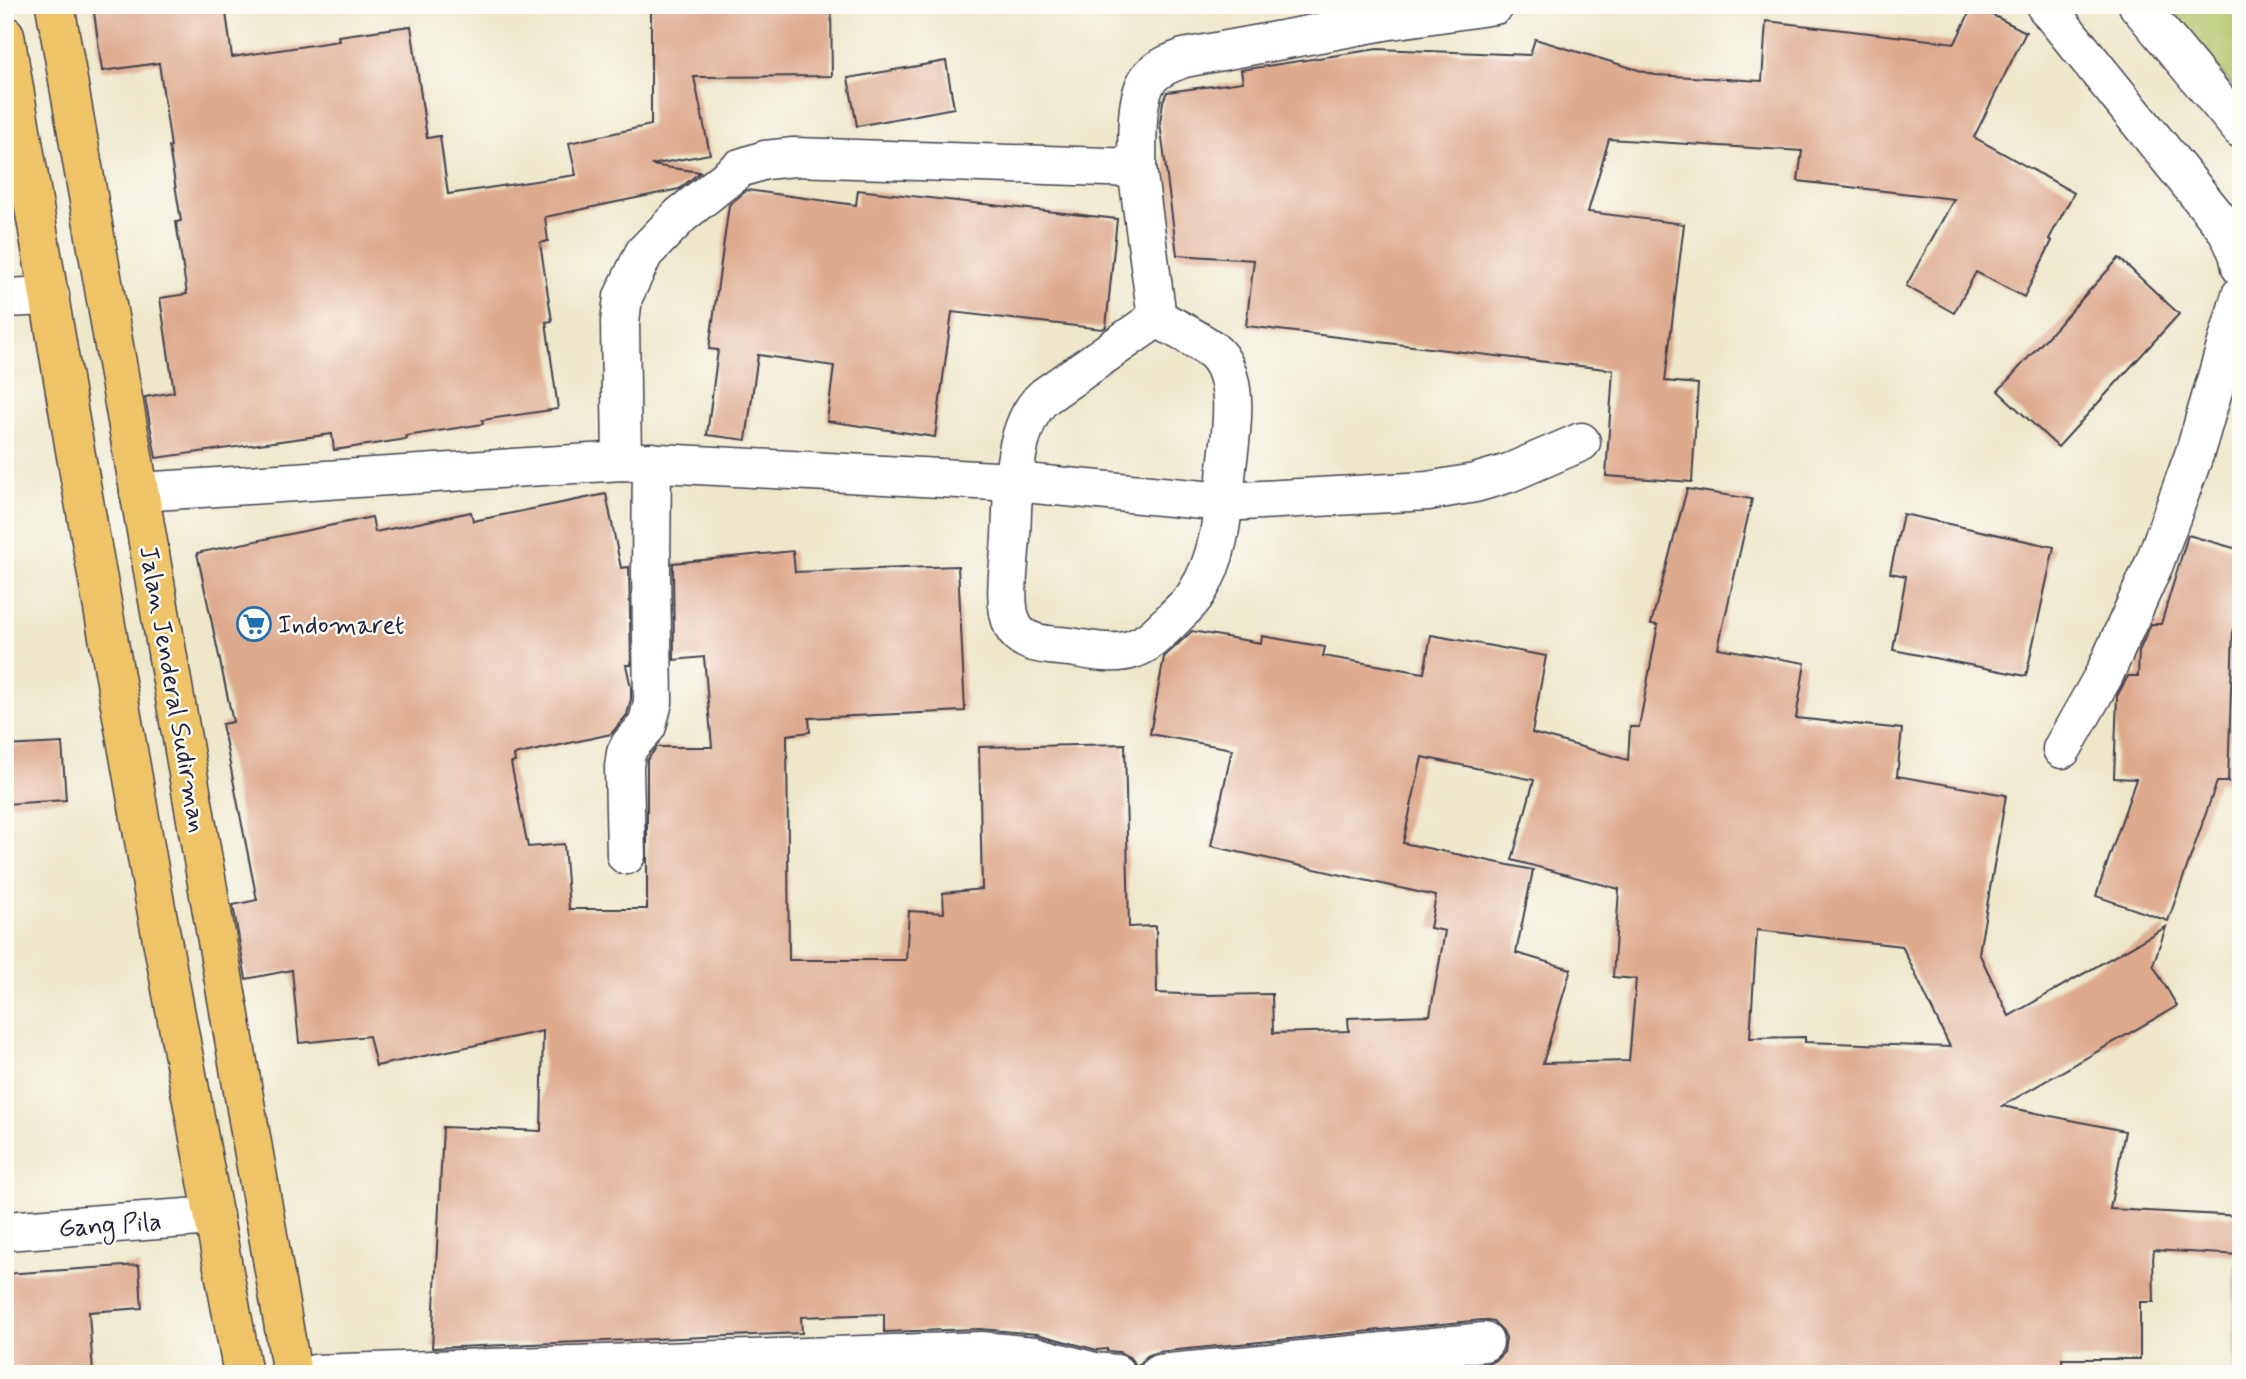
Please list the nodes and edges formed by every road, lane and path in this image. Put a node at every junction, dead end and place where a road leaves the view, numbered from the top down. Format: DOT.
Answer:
graph roads {
  1 [pos="55,5"];
  2 [pos="1495,5"];
  3 [pos="2045,5"];
  4 [pos="2137,5"];
  5 [pos="5,35"];
  6 [pos="2241,129"];
  7 [pos="1137,168"];
  8 [pos="2241,267"];
  9 [pos="2241,295"];
  10 [pos="50,296"];
  11 [pos="5,299"];
  12 [pos="1157,318"];
  13 [pos="1581,442"];
  14 [pos="637,461"];
  15 [pos="1014,482"];
  16 [pos="139,492"];
  17 [pos="1224,502"];
  18 [pos="2062,749"];
  19 [pos="626,855"];
  20 [pos="214,1216"];
  21 [pos="5,1231"];
  22 [pos="1484,1342"];
  23 [pos="243,1374"];
  24 [pos="292,1374"];
  25 [pos="315,1374"];
  26 [pos="1116,1374"];
  27 [pos="1159,1374"];
  1 -- 16 [label="highway, Jalan Jenderal Sudirman"];
  2 -- 7 [label="street"];
  3 -- 8 [label="street"];
  4 -- 6 [label="street"];
  5 -- 10 [label="highway"];
  7 -- 12 [label="street"];
  7 -- 14 [label="street"];
  9 -- 18 [label="street"];
  10 -- 11 [label="street"];
  10 -- 20 [label="highway"];
  12 -- 15 [label="street"];
  12 -- 17 [label="street"];
  13 -- 17 [label="street"];
  14 -- 15 [label="street"];
  14 -- 16 [label="street"];
  14 -- 19 [label="street"];
  15 -- 17 [label="street"];
  15 -- 17 [label="street"];
  16 -- 24 [label="highway, Jalan Jenderal Sudirman"];
  20 -- 21 [label="street, Gang Pila"];
  20 -- 23 [label="highway"];
  22 -- 27 [label="street"];
  25 -- 26 [label="street"];
}
